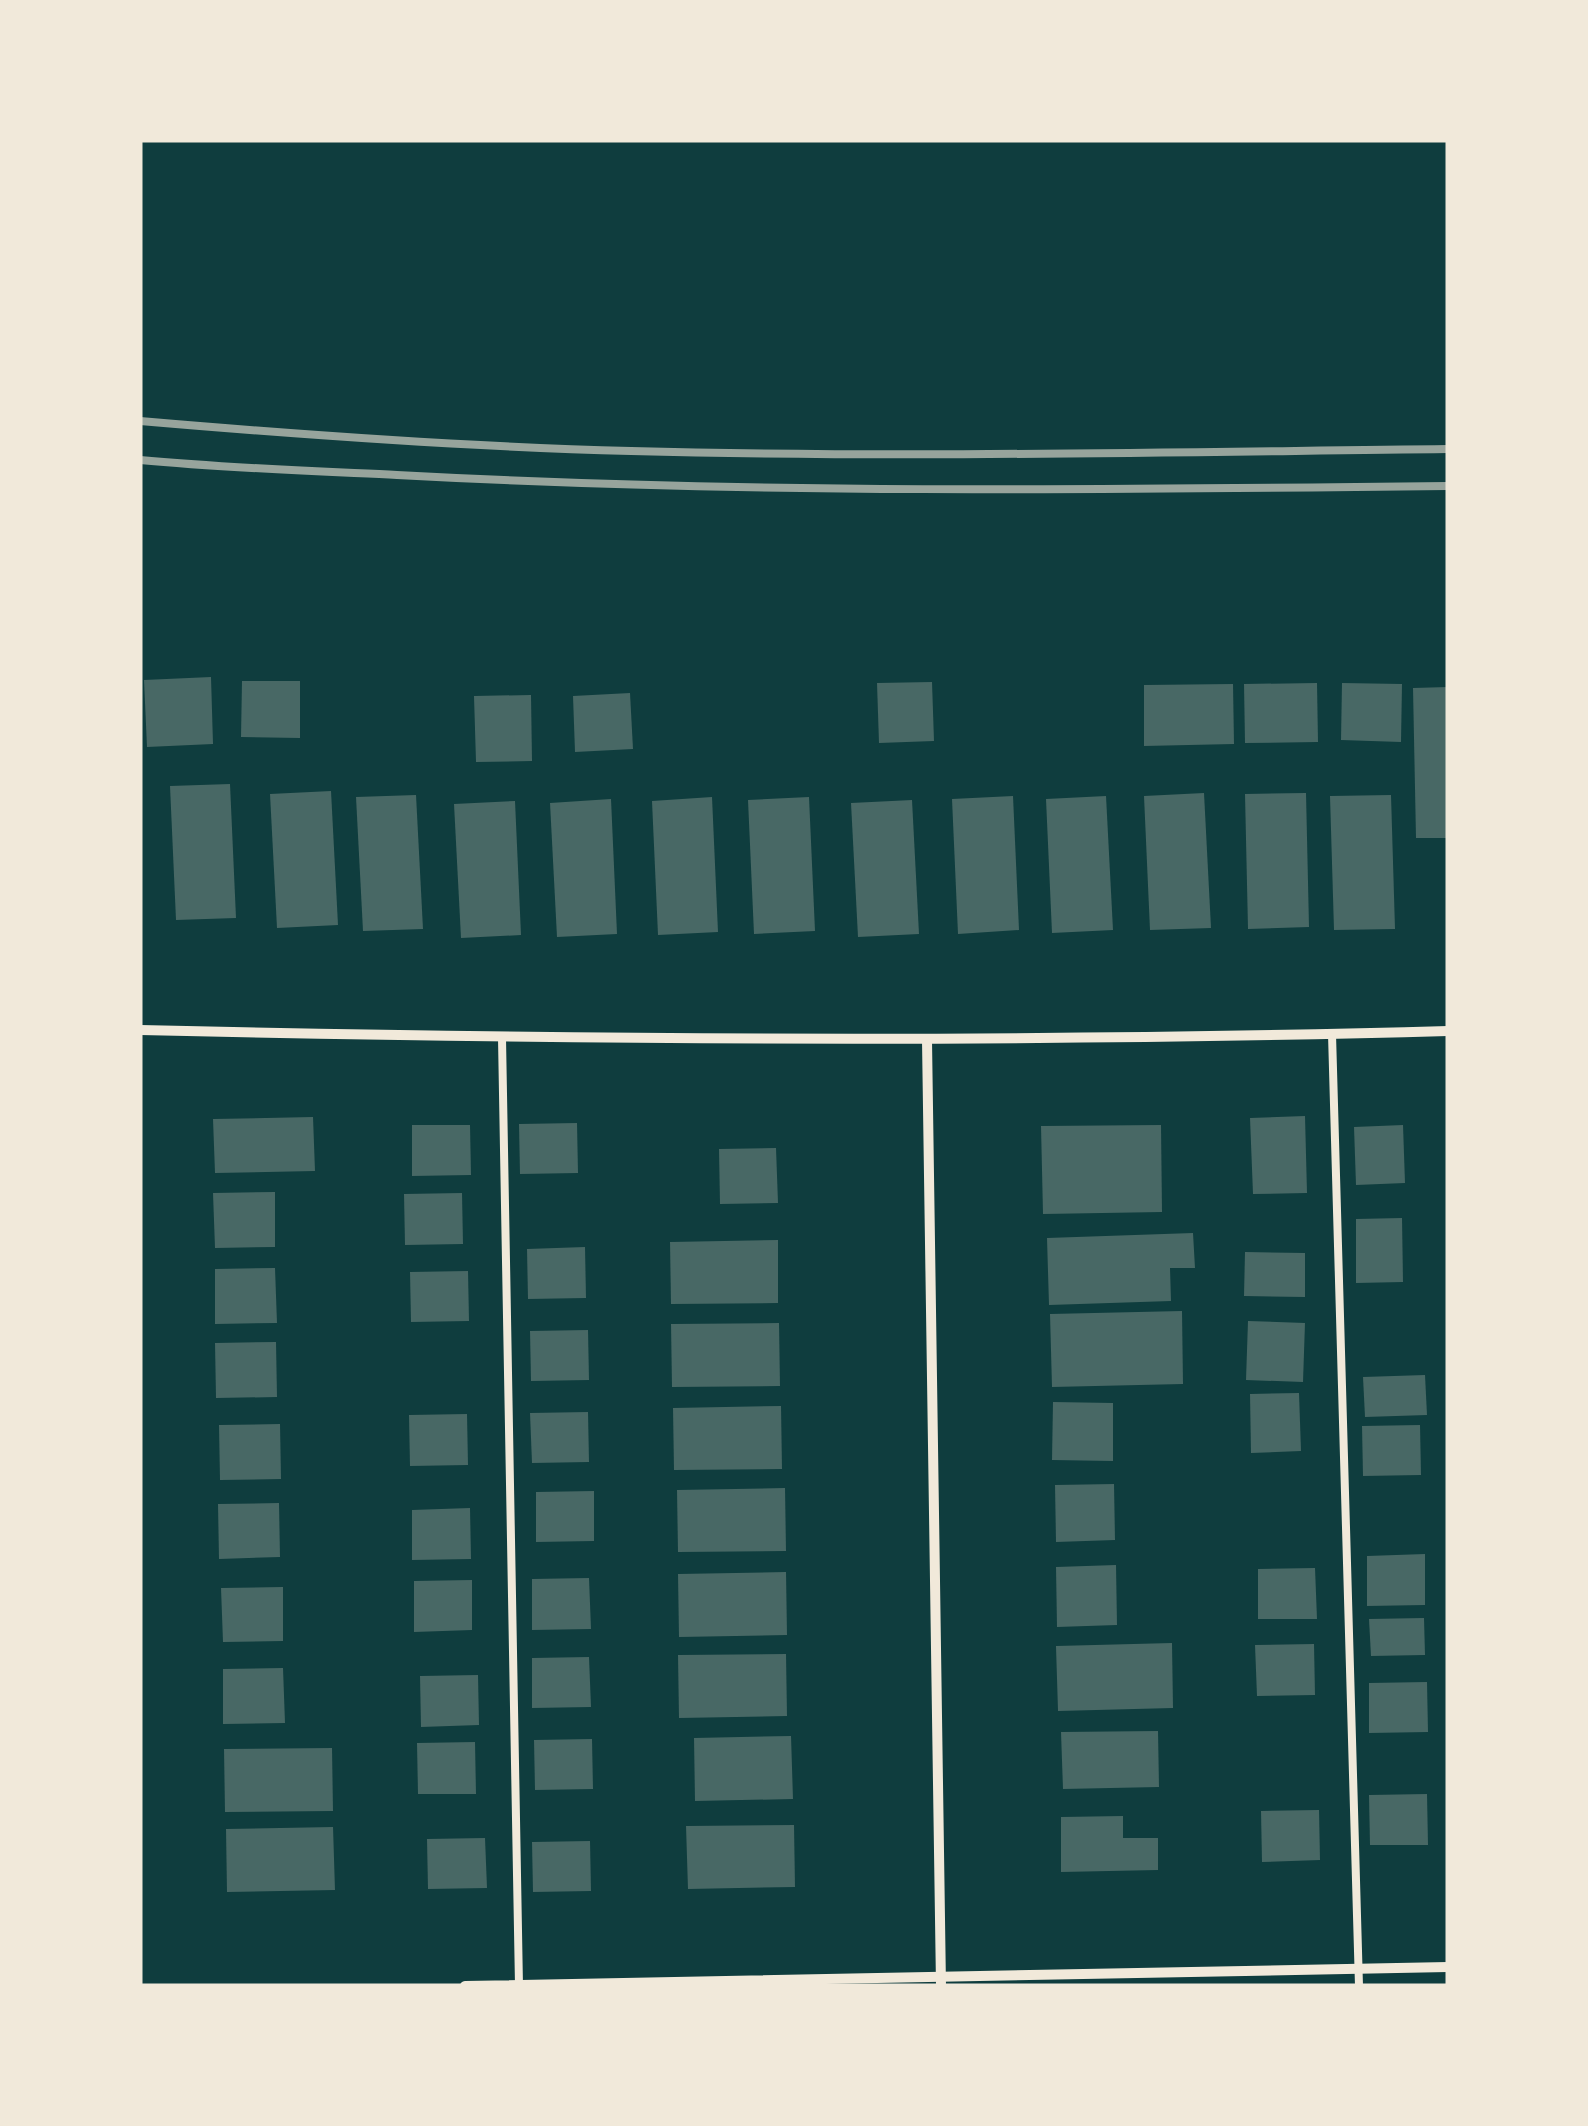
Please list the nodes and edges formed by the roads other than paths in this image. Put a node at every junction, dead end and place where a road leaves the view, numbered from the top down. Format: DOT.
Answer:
graph roads {
  1 [pos="140,1030"];
  2 [pos="1448,1031"];
  3 [pos="1332,1034"];
  4 [pos="502,1038"];
  5 [pos="927,1040"];
  6 [pos="1448,1967"];
  7 [pos="1358,1968"];
  8 [pos="941,1981"];
  9 [pos="464,1986"];
  10 [pos="518,1986"];
  11 [pos="1359,1986"];
  1 -- 4 [label="street"];
  2 -- 3 [label="street"];
  3 -- 5 [label="street"];
  3 -- 7 [label="lane"];
  4 -- 5 [label="street"];
  4 -- 10 [label="lane"];
  5 -- 8 [label="street"];
  6 -- 7 [label="street"];
  7 -- 8 [label="street"];
  7 -- 11 [label="lane"];
  8 -- 10 [label="street"];
  9 -- 10 [label="street"];
}
